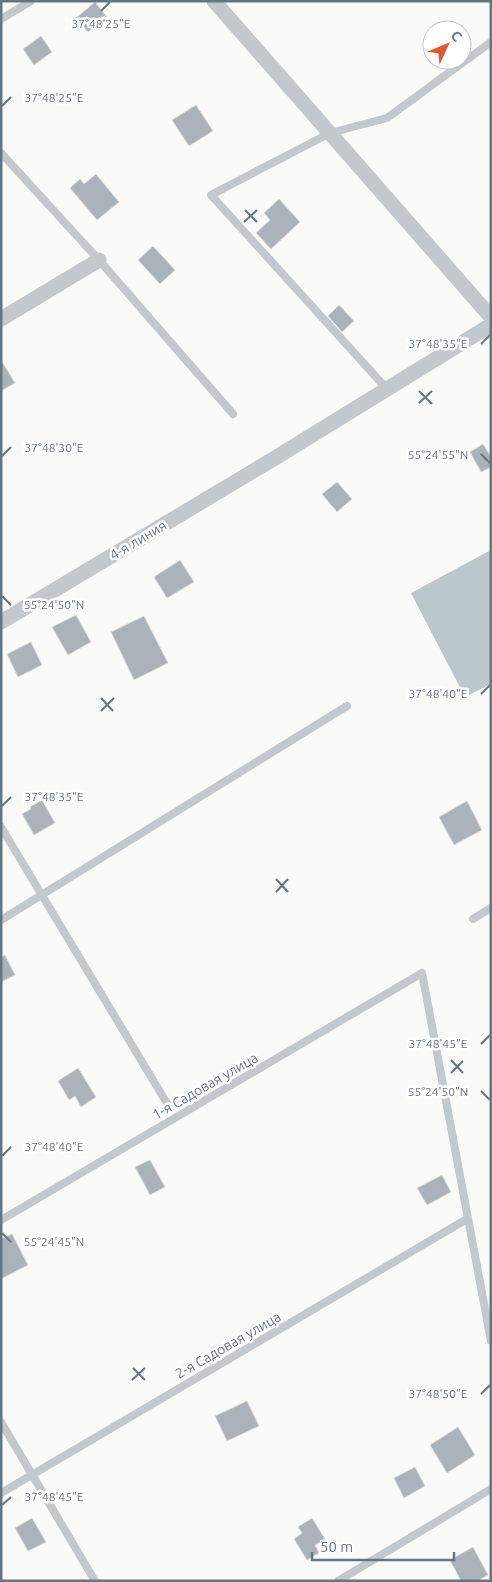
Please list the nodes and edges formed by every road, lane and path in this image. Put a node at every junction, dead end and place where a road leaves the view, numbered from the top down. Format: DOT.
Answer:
graph roads {
  1 [pos="31,1"];
  2 [pos="214,1"];
  3 [pos="1,18"];
  4 [pos="491,42"];
  5 [pos="330,133"];
  6 [pos="1,153"];
  7 [pos="98,260"];
  8 [pos="1,318"];
  9 [pos="491,318"];
  10 [pos="491,325"];
  11 [pos="387,389"];
  12 [pos="233,414"];
  13 [pos="1,622"];
  14 [pos="346,706"];
  15 [pos="1,828"];
  16 [pos="42,896"];
  17 [pos="491,908"];
  18 [pos="472,919"];
  19 [pos="1,920"];
  20 [pos="168,1105"];
  21 [pos="467,1219"];
  22 [pos="1,1220"];
  23 [pos="491,1341"];
  24 [pos="1,1422"];
  25 [pos="32,1475"];
  26 [pos="491,1489"];
  27 [pos="1,1494"];
  28 [pos="95,1581"];
  29 [pos="338,1581"];
  1 -- 3 [label="lane"];
  2 -- 5 [label="street"];
  4 -- 5 [label="lane"];
  5 -- 9 [label="street"];
  5 -- 11 [label="lane"];
  6 -- 7 [label="lane"];
  7 -- 8 [label="street"];
  7 -- 12 [label="lane"];
  10 -- 11 [label="street, 4-я линия"];
  11 -- 13 [label="street, 4-я линия"];
  14 -- 16 [label="lane"];
  15 -- 16 [label="lane"];
  16 -- 19 [label="lane"];
  16 -- 20 [label="lane"];
  17 -- 18 [label="lane"];
  21 -- 22 [label="lane, 1-я Садовая улица"];
  21 -- 23 [label="lane"];
  21 -- 25 [label="lane, 2-я Садовая улица"];
  24 -- 25 [label="lane"];
  25 -- 27 [label="lane, 2-я Садовая улица"];
  25 -- 28 [label="lane"];
  26 -- 29 [label="lane"];
}
